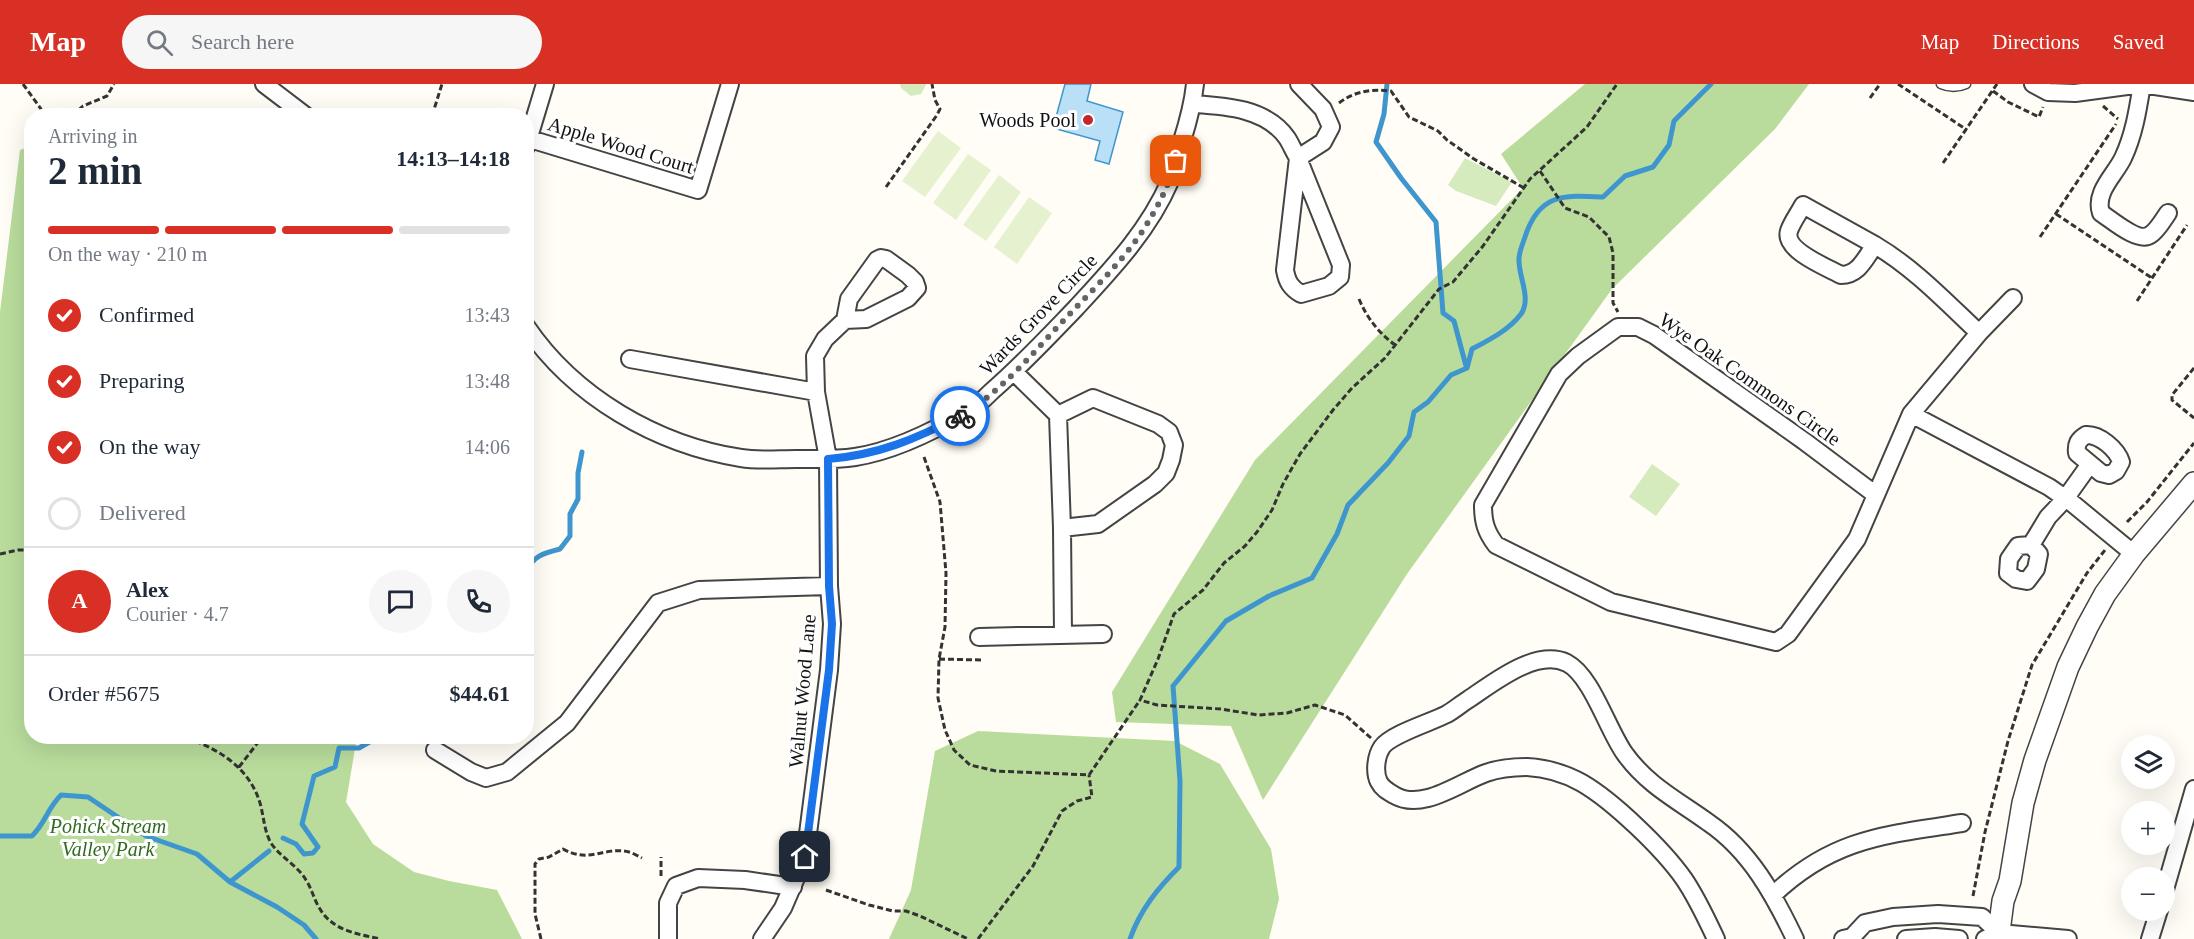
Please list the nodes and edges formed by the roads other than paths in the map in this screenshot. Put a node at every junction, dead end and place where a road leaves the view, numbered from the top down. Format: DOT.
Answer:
graph roads {
  1 [pos="264,84"];
  2 [pos="544,84"];
  3 [pos="730,84"];
  4 [pos="1194,84"];
  5 [pos="1299,84"];
  6 [pos="1941,84"];
  7 [pos="1966,84"];
  8 [pos="2033,84"];
  9 [pos="2142,84"];
  10 [pos="2194,92"];
  11 [pos="1193,104"];
  12 [pos="296,108"];
  13 [pos="534,121"];
  14 [pos="534,145"];
  15 [pos="1298,158"];
  16 [pos="2168,213"];
  17 [pos="1875,245"];
  18 [pos="2013,298"];
  19 [pos="845,320"];
  20 [pos="1979,333"];
  21 [pos="534,336"];
  22 [pos="630,359"];
  23 [pos="1014,372"];
  24 [pos="816,392"];
  25 [pos="1911,414"];
  26 [pos="1058,415"];
  27 [pos="828,459"];
  28 [pos="2090,464"];
  29 [pos="2194,483"];
  30 [pos="1876,495"];
  31 [pos="2065,499"];
  32 [pos="1062,528"];
  33 [pos="2031,545"];
  34 [pos="2134,554"];
  35 [pos="829,586"];
  36 [pos="1103,634"];
  37 [pos="1063,635"];
  38 [pos="979,637"];
  39 [pos="435,750"];
  40 [pos="2194,789"];
  41 [pos="1962,823"];
  42 [pos="2172,867"];
  43 [pos="793,886"];
  44 [pos="1773,895"];
  45 [pos="2156,921"];
  46 [pos="1994,937"];
  47 [pos="1851,938"];
  48 [pos="668,939"];
  49 [pos="762,939"];
  50 [pos="1716,939"];
  51 [pos="1795,939"];
  52 [pos="1906,939"];
  53 [pos="1959,939"];
  54 [pos="2068,939"];
  55 [pos="2150,939"];
  1 -- 12 [label="street"];
  2 -- 13 [label="street"];
  3 -- 14 [label="street, Apple Wood Court"];
  4 -- 11 [label="street, Wards Grove Circle"];
  5 -- 15 [label="street"];
  6 -- 7 [label="lane"];
  8 -- 9 [label="street"];
  9 -- 10 [label="street"];
  9 -- 16 [label="street"];
  11 -- 15 [label="street"];
  11 -- 23 [label="street, Wards Grove Circle"];
  15 -- 15 [label="street"];
  17 -- 17 [label="street"];
  17 -- 20 [label="street"];
  18 -- 20 [label="street, Wye Oak Commons Circle"];
  19 -- 24 [label="street, Walnut Wood Lane"];
  20 -- 25 [label="street, Wye Oak Commons Circle"];
  21 -- 27 [label="street, Wards Grove Circle"];
  22 -- 24 [label="street"];
  23 -- 26 [label="street"];
  23 -- 27 [label="street, Wards Grove Circle"];
  24 -- 27 [label="street, Walnut Wood Lane"];
  25 -- 30 [label="street, Wye Oak Commons Circle"];
  25 -- 31 [label="street"];
  26 -- 32 [label="street"];
  26 -- 32 [label="street"];
  27 -- 35 [label="street, Walnut Wood Lane"];
  28 -- 31 [label="street"];
  29 -- 34 [label="street"];
  30 -- 30 [label="street, Wye Oak Commons Circle"];
  31 -- 33 [label="street"];
  31 -- 34 [label="street"];
  32 -- 37 [label="street"];
  34 -- 46 [label="street"];
  35 -- 39 [label="street"];
  35 -- 43 [label="street, Walnut Wood Lane"];
  36 -- 37 [label="street"];
  37 -- 38 [label="street"];
  40 -- 42 [label="street"];
  41 -- 44 [label="street"];
  43 -- 48 [label="street"];
  43 -- 49 [label="street, Walnut Wood Lane"];
  44 -- 50 [label="street"];
  44 -- 51 [label="street"];
  45 -- 55 [label="street"];
  46 -- 47 [label="street"];
  46 -- 54 [label="street"];
  52 -- 53 [label="street"];
}
